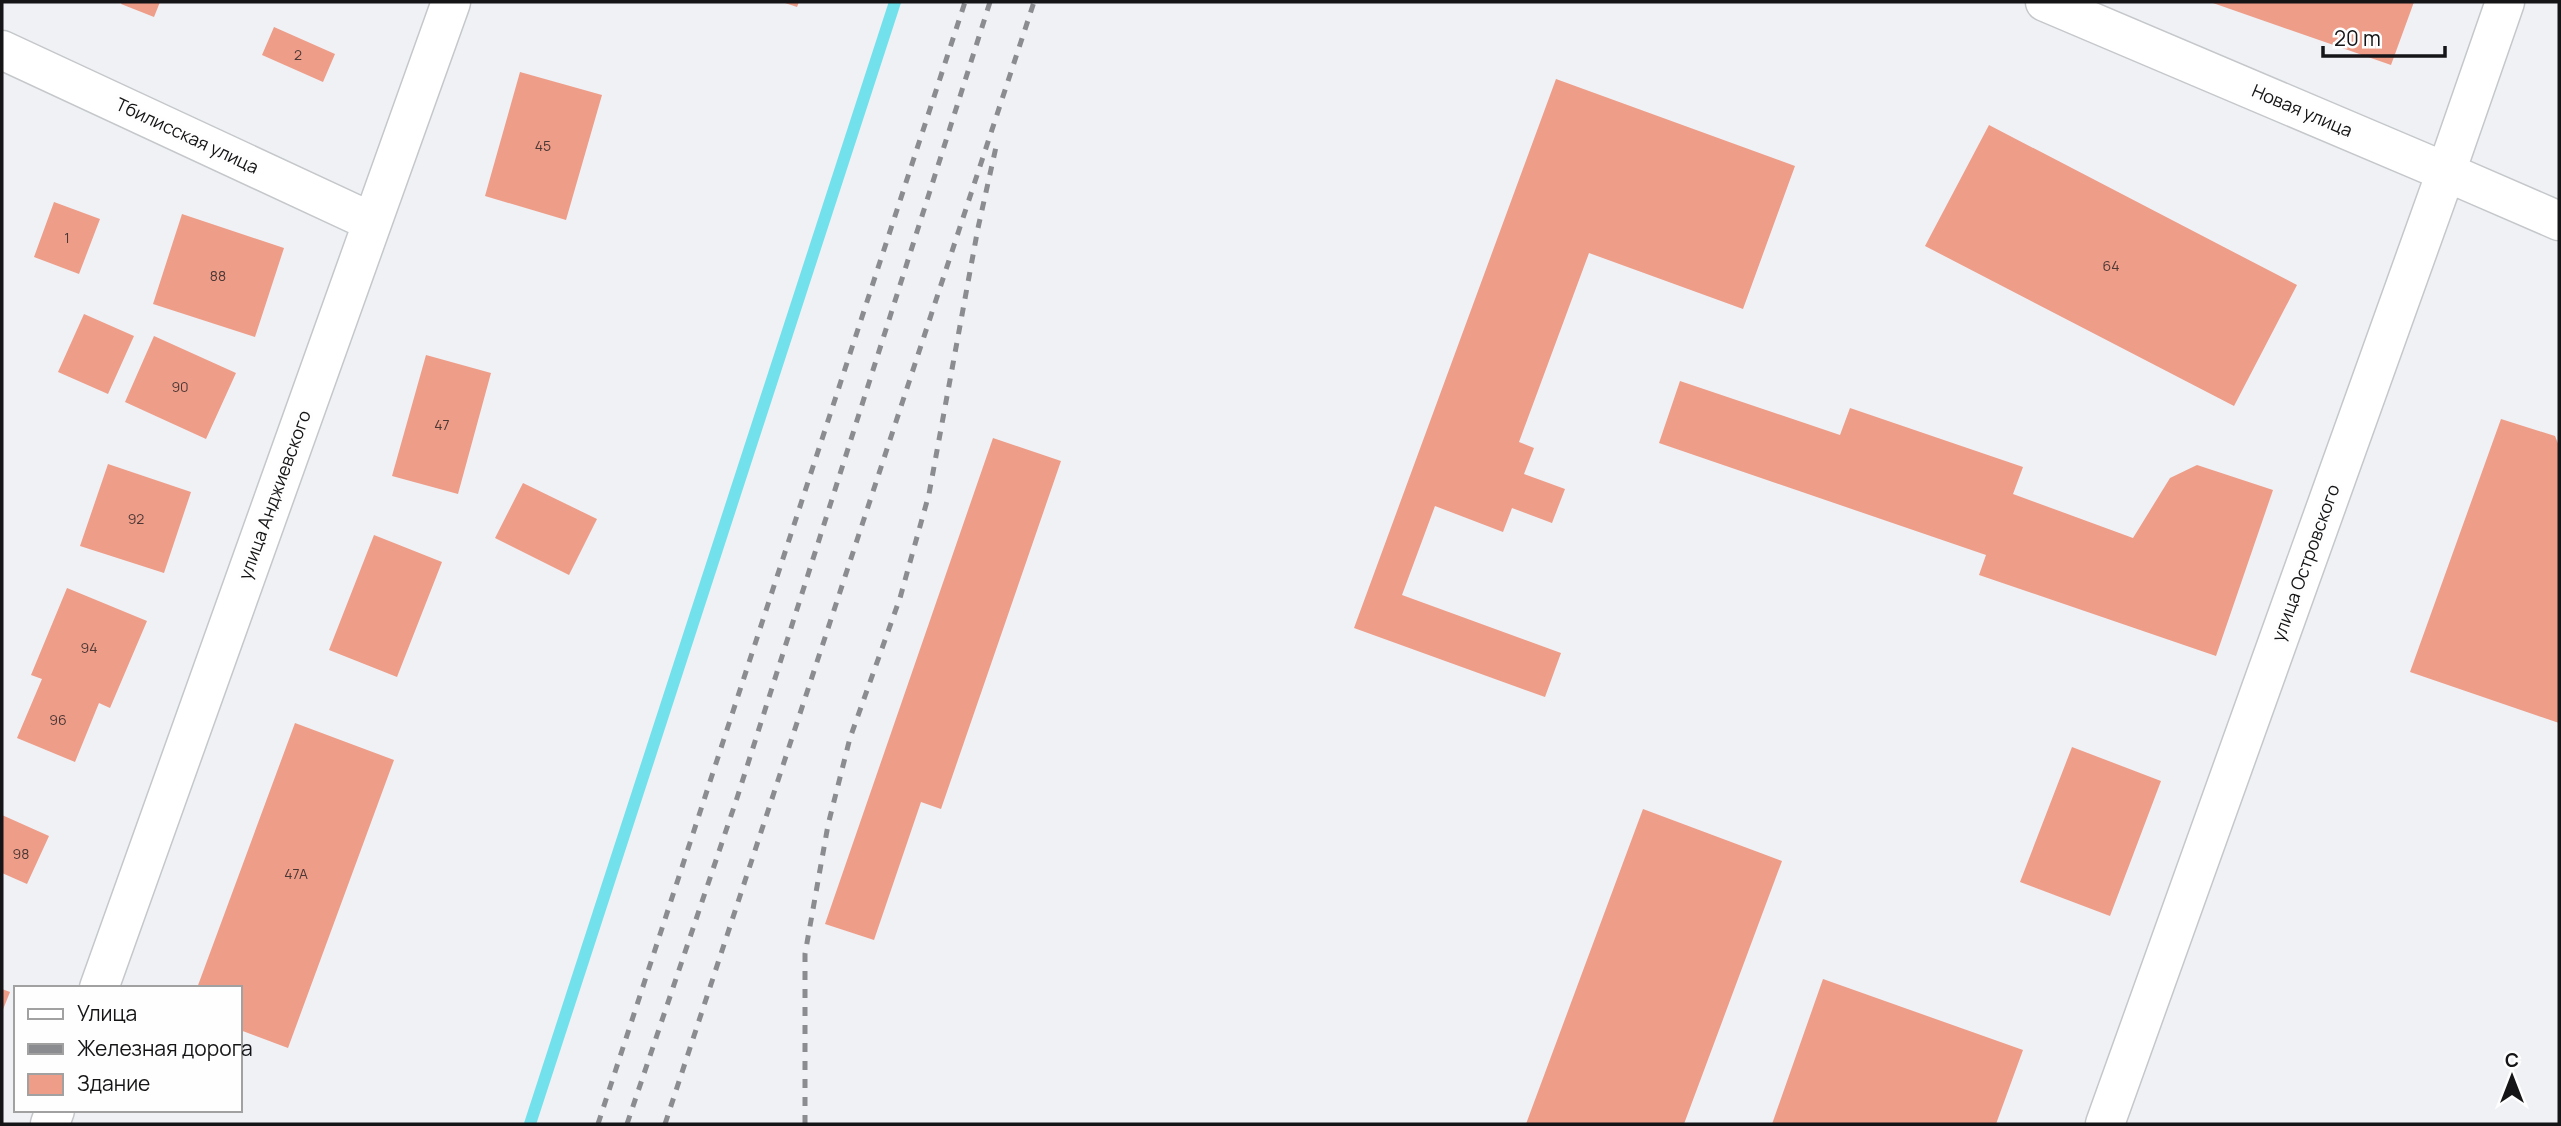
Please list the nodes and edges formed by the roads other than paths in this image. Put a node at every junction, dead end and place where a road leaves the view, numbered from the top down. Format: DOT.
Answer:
graph roads {
  1 [pos="451,2"];
  2 [pos="2045,2"];
  3 [pos="2505,2"];
  4 [pos="2,50"];
  5 [pos="2446,172"];
  6 [pos="2559,221"];
  7 [pos="372,222"];
  8 [pos="100,986"];
  9 [pos="2105,1124"];
  1 -- 7 [label="street, улица Анджиевского"];
  2 -- 5 [label="street, Новая улица"];
  3 -- 5 [label="street, улица Островского"];
  4 -- 7 [label="street, Тбилисская улица"];
  5 -- 6 [label="street, Новая улица"];
  5 -- 9 [label="street, улица Островского"];
  7 -- 8 [label="street, улица Анджиевского"];
}
